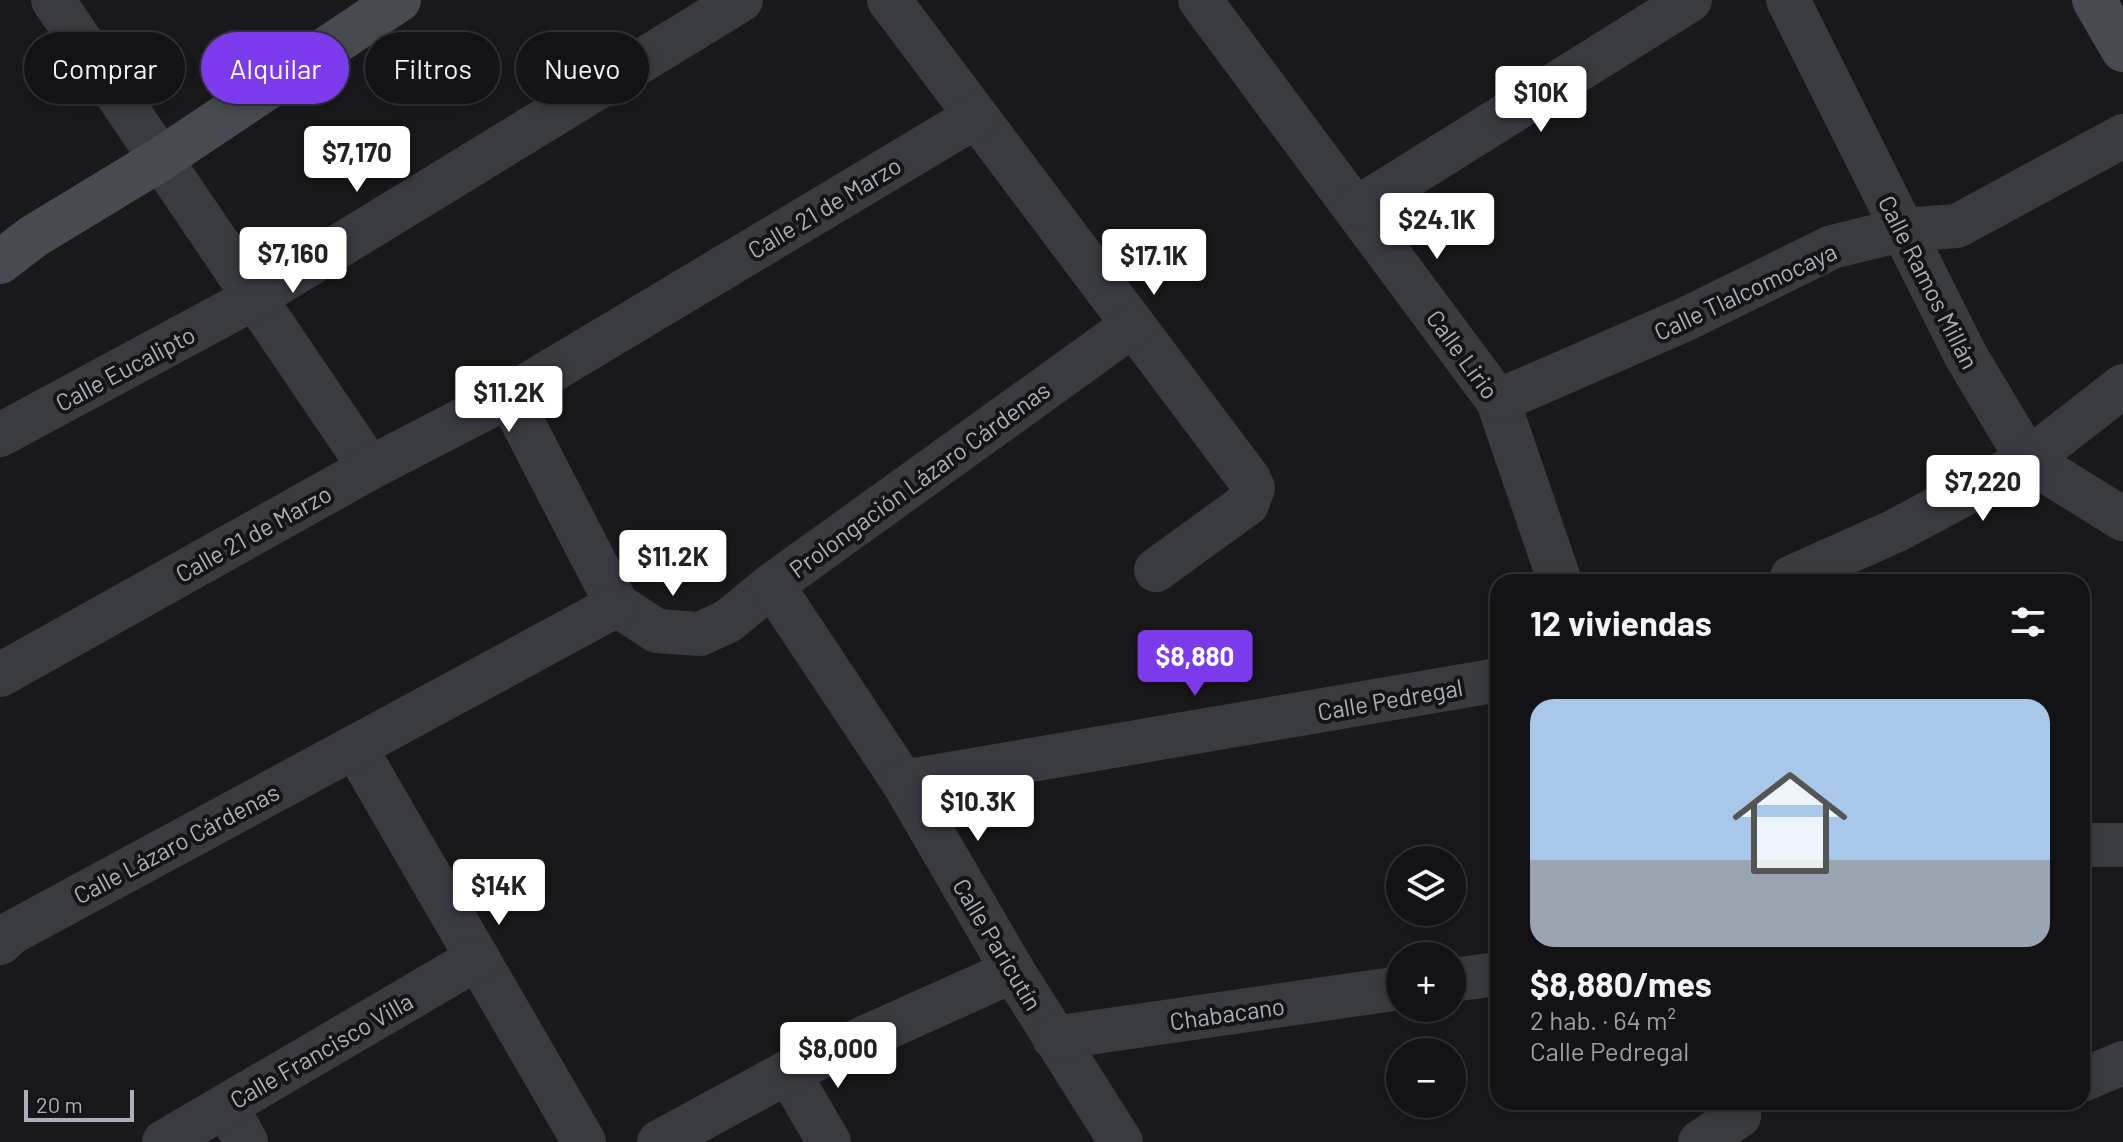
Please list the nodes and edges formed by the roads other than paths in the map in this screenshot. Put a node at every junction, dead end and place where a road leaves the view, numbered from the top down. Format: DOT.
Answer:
graph roads {
  1 [pos="53,0"];
  2 [pos="399,0"];
  3 [pos="741,0"];
  4 [pos="889,0"];
  5 [pos="1690,0"];
  6 [pos="1788,0"];
  7 [pos="1214,4"];
  8 [pos="2106,4"];
  9 [pos="2123,50"];
  10 [pos="975,117"];
  11 [pos="2123,136"];
  12 [pos="161,159"];
  13 [pos="1356,209"];
  14 [pos="1901,230"];
  15 [pos="0,262"];
  16 [pos="254,298"];
  17 [pos="1133,325"];
  18 [pos="2123,386"];
  19 [pos="509,396"];
  20 [pos="1498,401"];
  21 [pos="0,435"];
  22 [pos="2028,460"];
  23 [pos="370,468"];
  24 [pos="2123,519"];
  25 [pos="1156,570"];
  26 [pos="1557,574"];
  27 [pos="1799,574"];
  28 [pos="772,585"];
  29 [pos="617,605"];
  30 [pos="0,675"];
  31 [pos="1490,681"];
  32 [pos="355,747"];
  33 [pos="903,782"];
  34 [pos="2090,845"];
  35 [pos="2123,845"];
  36 [pos="0,943"];
  37 [pos="478,958"];
  38 [pos="1013,971"];
  39 [pos="1490,975"];
  40 [pos="1466,978"];
  41 [pos="1386,990"];
  42 [pos="1054,1038"];
  43 [pos="2123,1063"];
  44 [pos="788,1072"];
  45 [pos="2090,1077"];
  46 [pos="1736,1110"];
  47 [pos="236,1124"];
  48 [pos="164,1142"];
  49 [pos="584,1142"];
  50 [pos="659,1142"];
  51 [pos="829,1142"];
  52 [pos="1121,1142"];
  53 [pos="1700,1142"];
  1 -- 12 [label="street"];
  2 -- 12 [label="street"];
  3 -- 16 [label="street, Calle Eucalipto"];
  4 -- 10 [label="street"];
  5 -- 13 [label="street"];
  6 -- 14 [label="street, Calle Ramos Millán"];
  7 -- 13 [label="street, Calle Lirio"];
  8 -- 9 [label="street"];
  10 -- 17 [label="street"];
  10 -- 19 [label="street, Calle 21 de Marzo"];
  11 -- 14 [label="street, Calle Tlalcomocaya"];
  12 -- 15 [label="street"];
  12 -- 16 [label="street"];
  13 -- 20 [label="street, Calle Lirio"];
  14 -- 20 [label="street, Calle Tlalcomocaya"];
  14 -- 22 [label="street, Calle Ramos Millán"];
  16 -- 21 [label="street, Calle Eucalipto"];
  16 -- 23 [label="street"];
  17 -- 25 [label="street"];
  17 -- 28 [label="street, Prolongación Lázaro Cárdenas"];
  18 -- 22 [label="street"];
  19 -- 23 [label="street, Calle 21 de Marzo"];
  19 -- 29 [label="street"];
  20 -- 26 [label="street, Calle Lirio"];
  22 -- 24 [label="street, Calle Ramos Millán"];
  22 -- 27 [label="street"];
  23 -- 30 [label="street, Calle 21 de Marzo"];
  28 -- 29 [label="street, Prolongación Lázaro Cárdenas"];
  28 -- 33 [label="street, Calle Paricutín"];
  29 -- 32 [label="street, Calle Lázaro Cárdenas"];
  31 -- 33 [label="street, Calle Pedregal"];
  32 -- 36 [label="street, Calle Lázaro Cárdenas"];
  32 -- 37 [label="street"];
  33 -- 38 [label="street, Calle Paricutín"];
  34 -- 35 [label="street"];
  37 -- 47 [label="street, Calle Francisco Villa"];
  37 -- 49 [label="street"];
  38 -- 42 [label="street, Calle Paricutín"];
  38 -- 44 [label="street"];
  39 -- 40 [label="street"];
  41 -- 42 [label="street, Chabacano"];
  42 -- 52 [label="street, Calle Paricutín"];
  43 -- 45 [label="street"];
  44 -- 50 [label="street"];
  44 -- 51 [label="street"];
  46 -- 53 [label="street"];
  47 -- 48 [label="street, Calle Francisco Villa"];
}
